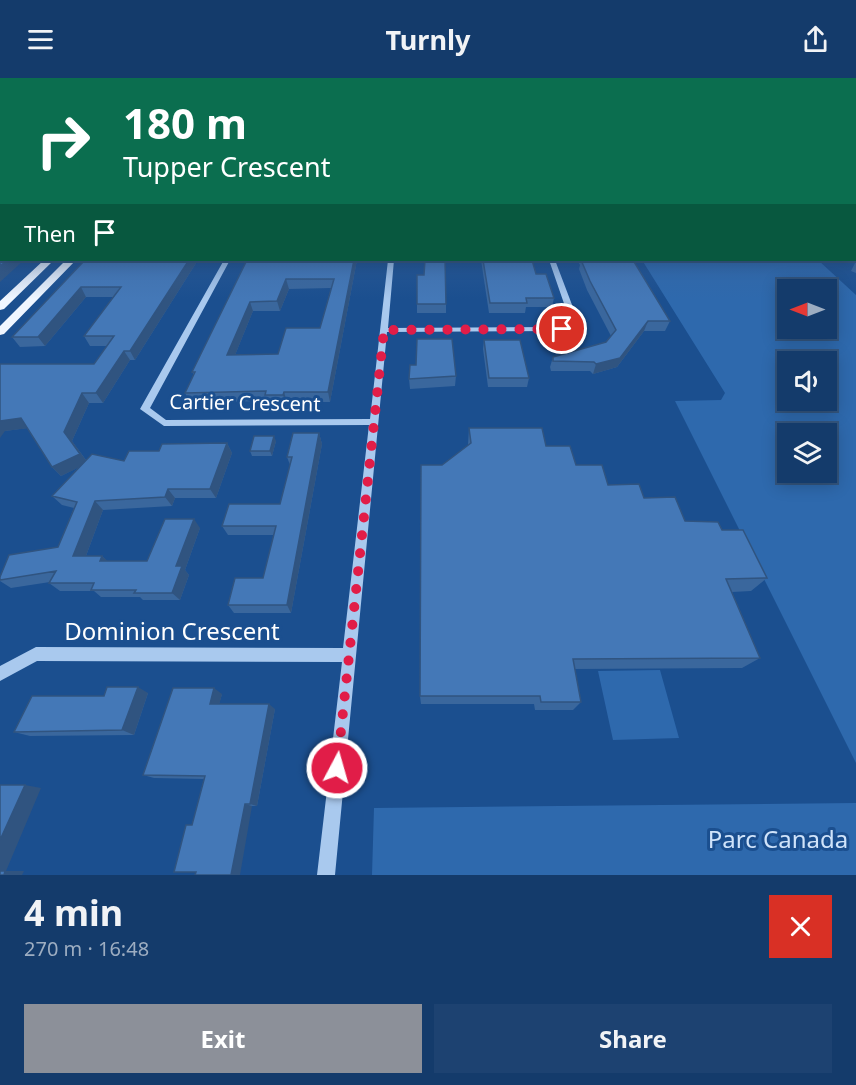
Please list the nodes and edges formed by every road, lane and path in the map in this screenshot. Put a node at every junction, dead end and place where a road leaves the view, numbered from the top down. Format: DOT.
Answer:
graph roads {
  1 [pos="48,261"];
  2 [pos="70,261"];
  3 [pos="226,261"];
  4 [pos="391,261"];
  5 [pos="552,261"];
  6 [pos="0,307"];
  7 [pos="384,330"];
  8 [pos="0,332"];
  9 [pos="375,422"];
  10 [pos="349,656"];
  11 [pos="0,674"];
  12 [pos="326,875"];
  1 -- 6 [label="main road"];
  2 -- 8 [label="main road"];
  3 -- 9 [label="street, Cartier Crescent"];
  4 -- 7 [label="street"];
  5 -- 7 [label="street"];
  7 -- 9 [label="street"];
  9 -- 10 [label="street"];
  10 -- 11 [label="street, Dominion Crescent"];
  10 -- 12 [label="street"];
}
